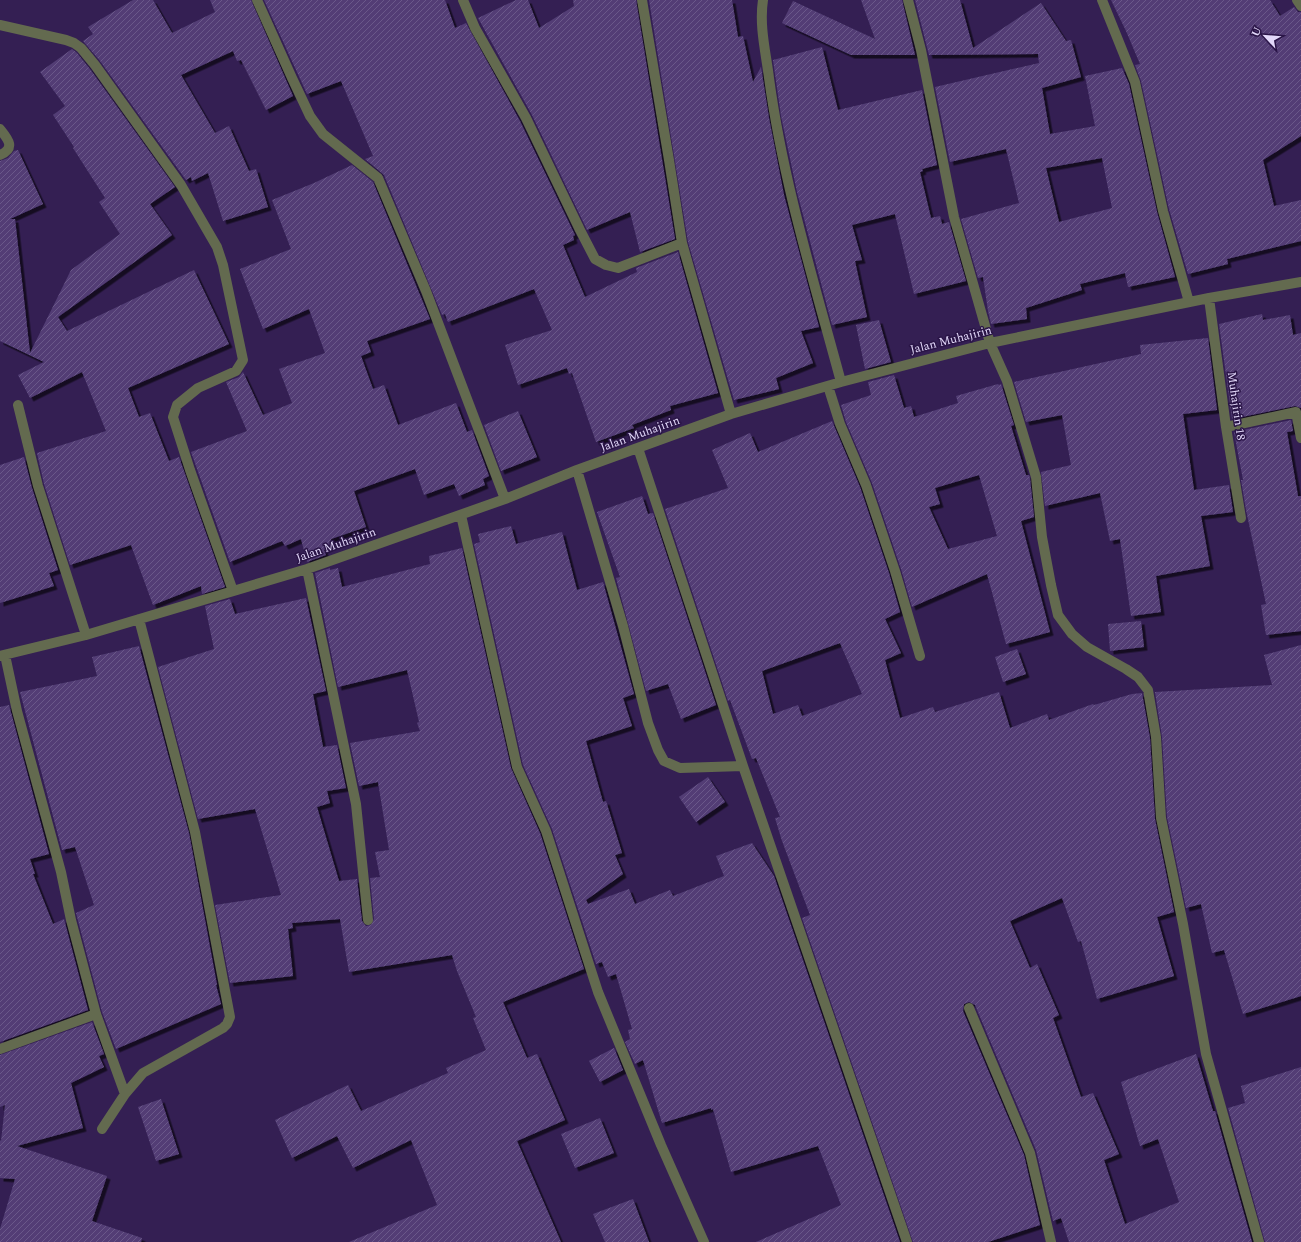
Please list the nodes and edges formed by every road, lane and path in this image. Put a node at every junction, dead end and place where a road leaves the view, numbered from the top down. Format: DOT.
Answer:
graph roads {
  1 [pos="257,0"];
  2 [pos="463,0"];
  3 [pos="642,0"];
  4 [pos="763,0"];
  5 [pos="908,0"];
  6 [pos="1102,0"];
  7 [pos="1297,0"];
  8 [pos="1301,6"];
  9 [pos="0,25"];
  10 [pos="0,129"];
  11 [pos="0,155"];
  12 [pos="682,243"];
  13 [pos="1301,282"];
  14 [pos="1209,298"];
  15 [pos="1189,302"];
  16 [pos="990,343"];
  17 [pos="842,382"];
  18 [pos="828,386"];
  19 [pos="18,404"];
  20 [pos="731,414"];
  21 [pos="1226,428"];
  22 [pos="1301,438"];
  23 [pos="638,448"];
  24 [pos="577,470"];
  25 [pos="505,499"];
  26 [pos="461,515"];
  27 [pos="1241,518"];
  28 [pos="307,569"];
  29 [pos="233,591"];
  30 [pos="139,619"];
  31 [pos="86,634"];
  32 [pos="2,656"];
  33 [pos="920,656"];
  34 [pos="743,766"];
  35 [pos="368,920"];
  36 [pos="969,1008"];
  37 [pos="96,1014"];
  38 [pos="0,1049"];
  39 [pos="125,1094"];
  40 [pos="102,1129"];
  41 [pos="704,1242"];
  42 [pos="907,1242"];
  43 [pos="1051,1242"];
  44 [pos="1259,1242"];
  1 -- 25 [label="street"];
  2 -- 12 [label="street"];
  3 -- 12 [label="street"];
  4 -- 17 [label="street"];
  5 -- 16 [label="street"];
  6 -- 15 [label="street"];
  7 -- 8 [label="street"];
  9 -- 29 [label="street"];
  10 -- 11 [label="street"];
  12 -- 20 [label="street"];
  13 -- 14 [label="street, Jalan Muhajirin"];
  14 -- 15 [label="street, Jalan Muhajirin"];
  14 -- 21 [label="street, Muhajirin 18"];
  15 -- 16 [label="street, Jalan Muhajirin"];
  16 -- 17 [label="street, Jalan Muhajirin"];
  16 -- 44 [label="street"];
  17 -- 18 [label="street, Jalan Muhajirin"];
  18 -- 20 [label="street, Jalan Muhajirin"];
  18 -- 33 [label="street"];
  19 -- 31 [label="street"];
  20 -- 23 [label="street, Jalan Muhajirin"];
  21 -- 22 [label="street"];
  21 -- 27 [label="street, Muhajirin 18"];
  23 -- 24 [label="street, Jalan Muhajirin"];
  23 -- 34 [label="street"];
  24 -- 25 [label="street, Jalan Muhajirin"];
  24 -- 34 [label="street"];
  25 -- 26 [label="street, Jalan Muhajirin"];
  26 -- 28 [label="street, Jalan Muhajirin"];
  26 -- 41 [label="street"];
  28 -- 29 [label="street, Jalan Muhajirin"];
  28 -- 35 [label="street"];
  29 -- 30 [label="street, Jalan Muhajirin"];
  30 -- 31 [label="street, Jalan Muhajirin"];
  30 -- 39 [label="street"];
  31 -- 32 [label="street, Jalan Muhajirin"];
  32 -- 37 [label="street"];
  34 -- 42 [label="street"];
  36 -- 43 [label="street"];
  37 -- 38 [label="street"];
  37 -- 39 [label="street"];
  39 -- 40 [label="street"];
}
